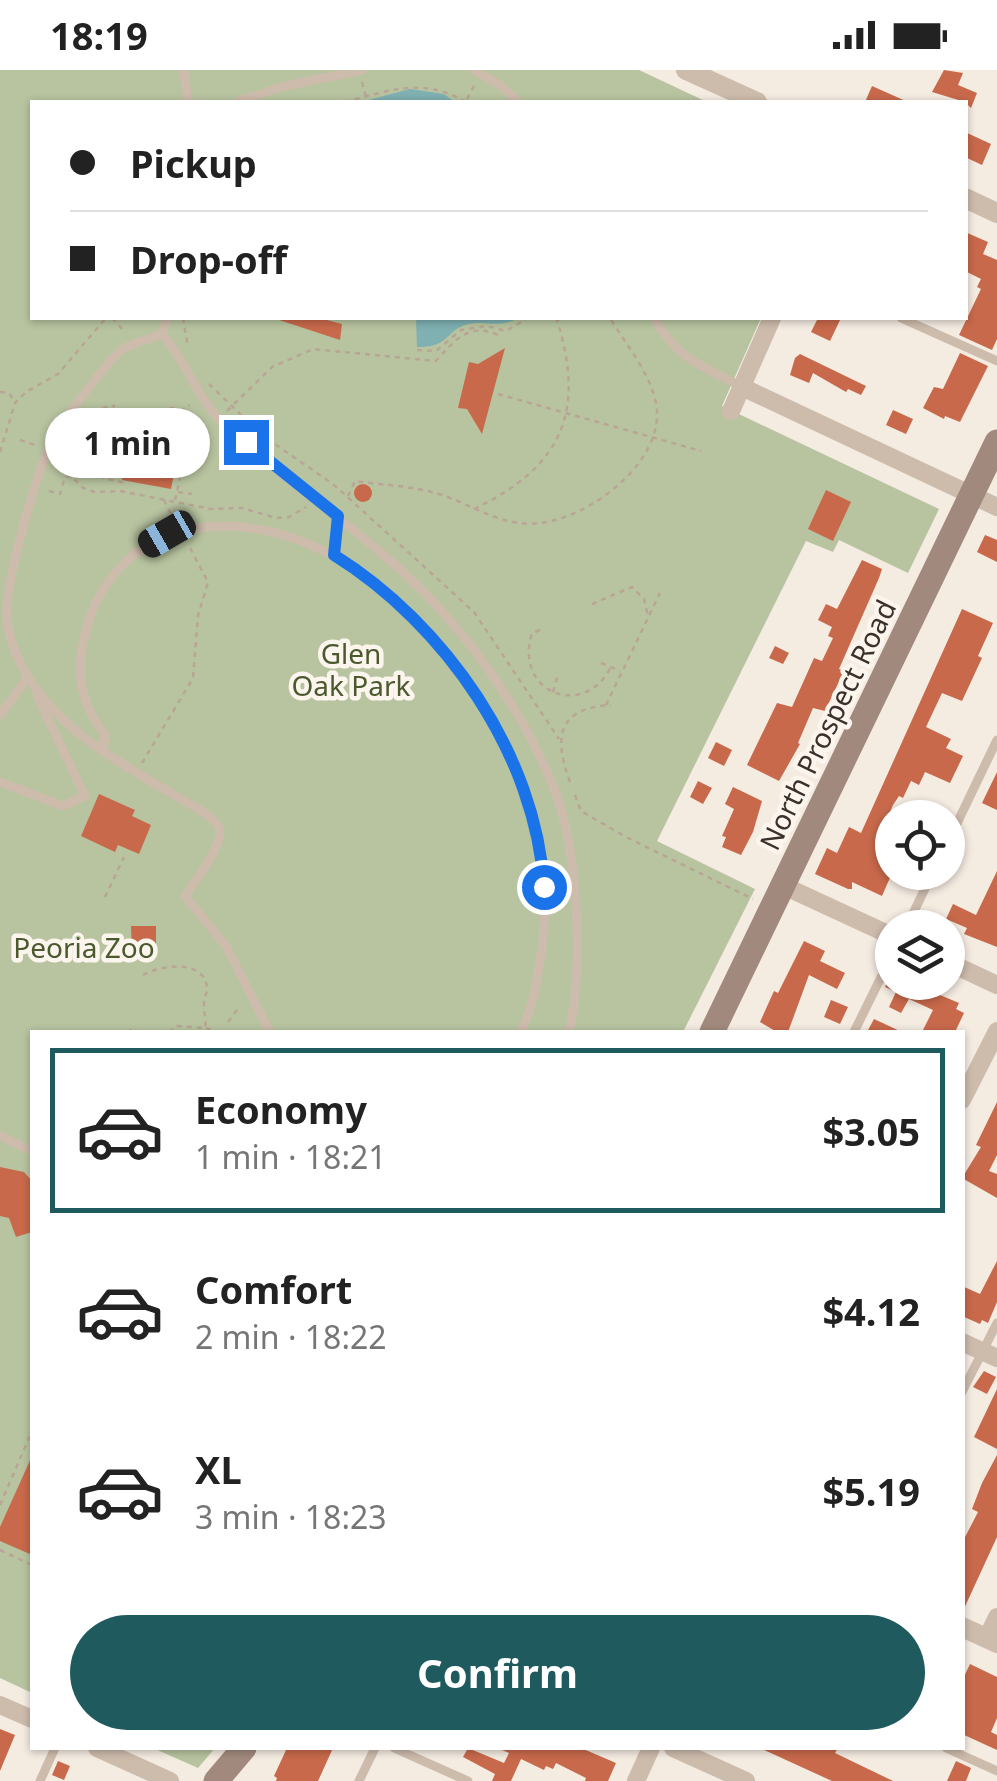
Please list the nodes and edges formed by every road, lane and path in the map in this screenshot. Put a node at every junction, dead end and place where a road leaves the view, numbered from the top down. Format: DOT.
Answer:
graph roads {
  1 [pos="184,70"];
  2 [pos="362,70"];
  3 [pos="686,70"];
  4 [pos="477,72"];
  5 [pos="188,100"];
  6 [pos="242,100"];
  7 [pos="354,100"];
  8 [pos="462,100"];
  9 [pos="467,100"];
  10 [pos="516,100"];
  11 [pos="753,100"];
  12 [pos="968,199"];
  13 [pos="997,213"];
  14 [pos="107,320"];
  15 [pos="111,320"];
  16 [pos="166,320"];
  17 [pos="525,320"];
  18 [pos="557,320"];
  19 [pos="611,320"];
  20 [pos="655,320"];
  21 [pos="771,320"];
  22 [pos="905,320"];
  23 [pos="127,334"];
  24 [pos="162,334"];
  25 [pos="498,335"];
  26 [pos="416,350"];
  27 [pos="997,362"];
  28 [pos="742,387"];
  29 [pos="0,392"];
  30 [pos="498,394"];
  31 [pos="15,403"];
  32 [pos="192,404"];
  33 [pos="115,406"];
  34 [pos="232,406"];
  35 [pos="170,408"];
  36 [pos="182,410"];
  37 [pos="731,411"];
  38 [pos="565,412"];
  39 [pos="76,419"];
  40 [pos="654,437"];
  41 [pos="20,440"];
  42 [pos="997,442"];
  43 [pos="36,446"];
  44 [pos="701,451"];
  45 [pos="0,452"];
  46 [pos="54,466"];
  47 [pos="67,469"];
  48 [pos="124,480"];
  49 [pos="44,489"];
  50 [pos="124,492"];
  51 [pos="176,492"];
  52 [pos="192,494"];
  53 [pos="972,495"];
  54 [pos="347,496"];
  55 [pos="164,499"];
  56 [pos="174,502"];
  57 [pos="308,506"];
  58 [pos="997,507"];
  59 [pos="472,510"];
  60 [pos="338,516"];
  61 [pos="176,524"];
  62 [pos="190,548"];
  63 [pos="334,555"];
  64 [pos="660,592"];
  65 [pos="592,604"];
  66 [pos="648,616"];
  67 [pos="540,630"];
  68 [pos="601,663"];
  69 [pos="611,666"];
  70 [pos="529,668"];
  71 [pos="622,671"];
  72 [pos="514,674"];
  73 [pos="558,674"];
  74 [pos="27,676"];
  75 [pos="553,692"];
  76 [pos="585,692"];
  77 [pos="589,706"];
  78 [pos="0,715"];
  79 [pos="997,740"];
  80 [pos="102,750"];
  81 [pos="146,767"];
  82 [pos="0,782"];
  83 [pos="570,782"];
  84 [pos="575,794"];
  85 [pos="965,807"];
  86 [pos="124,857"];
  87 [pos="778,896"];
  88 [pos="105,897"];
  89 [pos="875,930"];
  90 [pos="965,970"];
  91 [pos="143,975"];
  92 [pos="997,985"];
  93 [pos="875,989"];
  94 [pos="249,1013"];
  95 [pos="228,1022"];
  96 [pos="205,1028"];
  97 [pos="172,1030"];
  98 [pos="211,1030"];
  99 [pos="269,1030"];
  100 [pos="521,1030"];
  101 [pos="569,1030"];
  102 [pos="713,1030"];
  103 [pos="855,1030"];
  104 [pos="997,1030"];
  105 [pos="965,1094"];
  106 [pos="0,1136"];
  107 [pos="30,1150"];
  108 [pos="997,1322"];
  109 [pos="965,1343"];
  110 [pos="990,1355"];
  111 [pos="965,1388"];
  112 [pos="30,1441"];
  113 [pos="0,1505"];
  114 [pos="0,1550"];
  115 [pos="30,1563"];
  116 [pos="997,1617"];
  117 [pos="965,1628"];
  118 [pos="992,1640"];
  119 [pos="0,1705"];
  120 [pos="30,1718"];
  121 [pos="54,1750"];
  122 [pos="101,1750"];
  123 [pos="242,1750"];
  124 [pos="374,1750"];
  125 [pos="398,1750"];
  126 [pos="651,1750"];
  127 [pos="677,1750"];
  128 [pos="950,1750"];
  129 [pos="997,1771"];
  130 [pos="40,1781"];
  131 [pos="170,1781"];
  132 [pos="216,1781"];
  133 [pos="360,1781"];
  134 [pos="468,1781"];
  135 [pos="636,1781"];
  136 [pos="746,1781"];
  1 -- 5 [label="lane"];
  2 -- 6 [label="lane"];
  3 -- 11 [label="street"];
  4 -- 9 [label="path"];
  4 -- 10 [label="lane"];
  7 -- 8 [label="path"];
  12 -- 13 [label="street"];
  14 -- 31 [label="path"];
  15 -- 23 [label="path"];
  16 -- 24 [label="lane"];
  17 -- 26 [label="path"];
  18 -- 38 [label="path"];
  19 -- 40 [label="path"];
  20 -- 28 [label="lane"];
  21 -- 28 [label="street"];
  22 -- 27 [label="lane"];
  24 -- 60 [label="lane"];
  24 -- 74 [label="lane"];
  25 -- 34 [label="path"];
  28 -- 37 [label="street"];
  28 -- 53 [label="street"];
  29 -- 31 [label="path"];
  30 -- 38 [label="path"];
  31 -- 45 [label="path"];
  32 -- 36 [label="path"];
  33 -- 39 [label="path"];
  35 -- 36 [label="path"];
  36 -- 51 [label="path"];
  38 -- 40 [label="path"];
  38 -- 59 [label="path"];
  40 -- 44 [label="path"];
  40 -- 59 [label="path"];
  41 -- 43 [label="path"];
  42 -- 53 [label="main road, North Prospect Road"];
  46 -- 47 [label="path"];
  48 -- 50 [label="path"];
  49 -- 50 [label="path"];
  50 -- 55 [label="path"];
  51 -- 52 [label="path"];
  51 -- 56 [label="path"];
  53 -- 58 [label="street"];
  53 -- 87 [label="main road, North Prospect Road"];
  54 -- 59 [label="path"];
  55 -- 56 [label="path"];
  55 -- 61 [label="path"];
  56 -- 57 [label="path"];
  60 -- 63 [label="lane"];
  60 -- 101 [label="lane"];
  62 -- 81 [label="path"];
  63 -- 80 [label="lane"];
  63 -- 100 [label="lane"];
  64 -- 66 [label="path"];
  65 -- 66 [label="path"];
  66 -- 71 [label="path"];
  67 -- 70 [label="path"];
  68 -- 69 [label="path"];
  69 -- 71 [label="path"];
  69 -- 76 [label="path"];
  70 -- 72 [label="path"];
  70 -- 75 [label="path"];
  71 -- 77 [label="path"];
  73 -- 75 [label="path"];
  74 -- 78 [label="lane"];
  74 -- 80 [label="lane"];
  74 -- 82 [label="lane"];
  75 -- 76 [label="path"];
  76 -- 77 [label="path"];
  77 -- 83 [label="path"];
  79 -- 85 [label="lane"];
  80 -- 99 [label="lane"];
  84 -- 87 [label="path"];
  86 -- 88 [label="path"];
  87 -- 89 [label="street"];
  87 -- 102 [label="main road, North Prospect Road"];
  90 -- 92 [label="street"];
  91 -- 96 [label="path"];
  93 -- 103 [label="lane"];
  94 -- 95 [label="path"];
  96 -- 97 [label="path"];
  96 -- 98 [label="path"];
  104 -- 105 [label="street"];
  106 -- 107 [label="lane"];
  108 -- 110 [label="lane"];
  109 -- 110 [label="street"];
  110 -- 111 [label="lane"];
  112 -- 113 [label="path"];
  114 -- 115 [label="path"];
  116 -- 118 [label="street"];
  117 -- 118 [label="street"];
  119 -- 120 [label="street"];
  121 -- 130 [label="lane"];
  122 -- 131 [label="street"];
  123 -- 132 [label="main road"];
  124 -- 133 [label="lane"];
  125 -- 134 [label="lane"];
  126 -- 135 [label="street"];
  127 -- 136 [label="street"];
  128 -- 129 [label="lane"];
}
